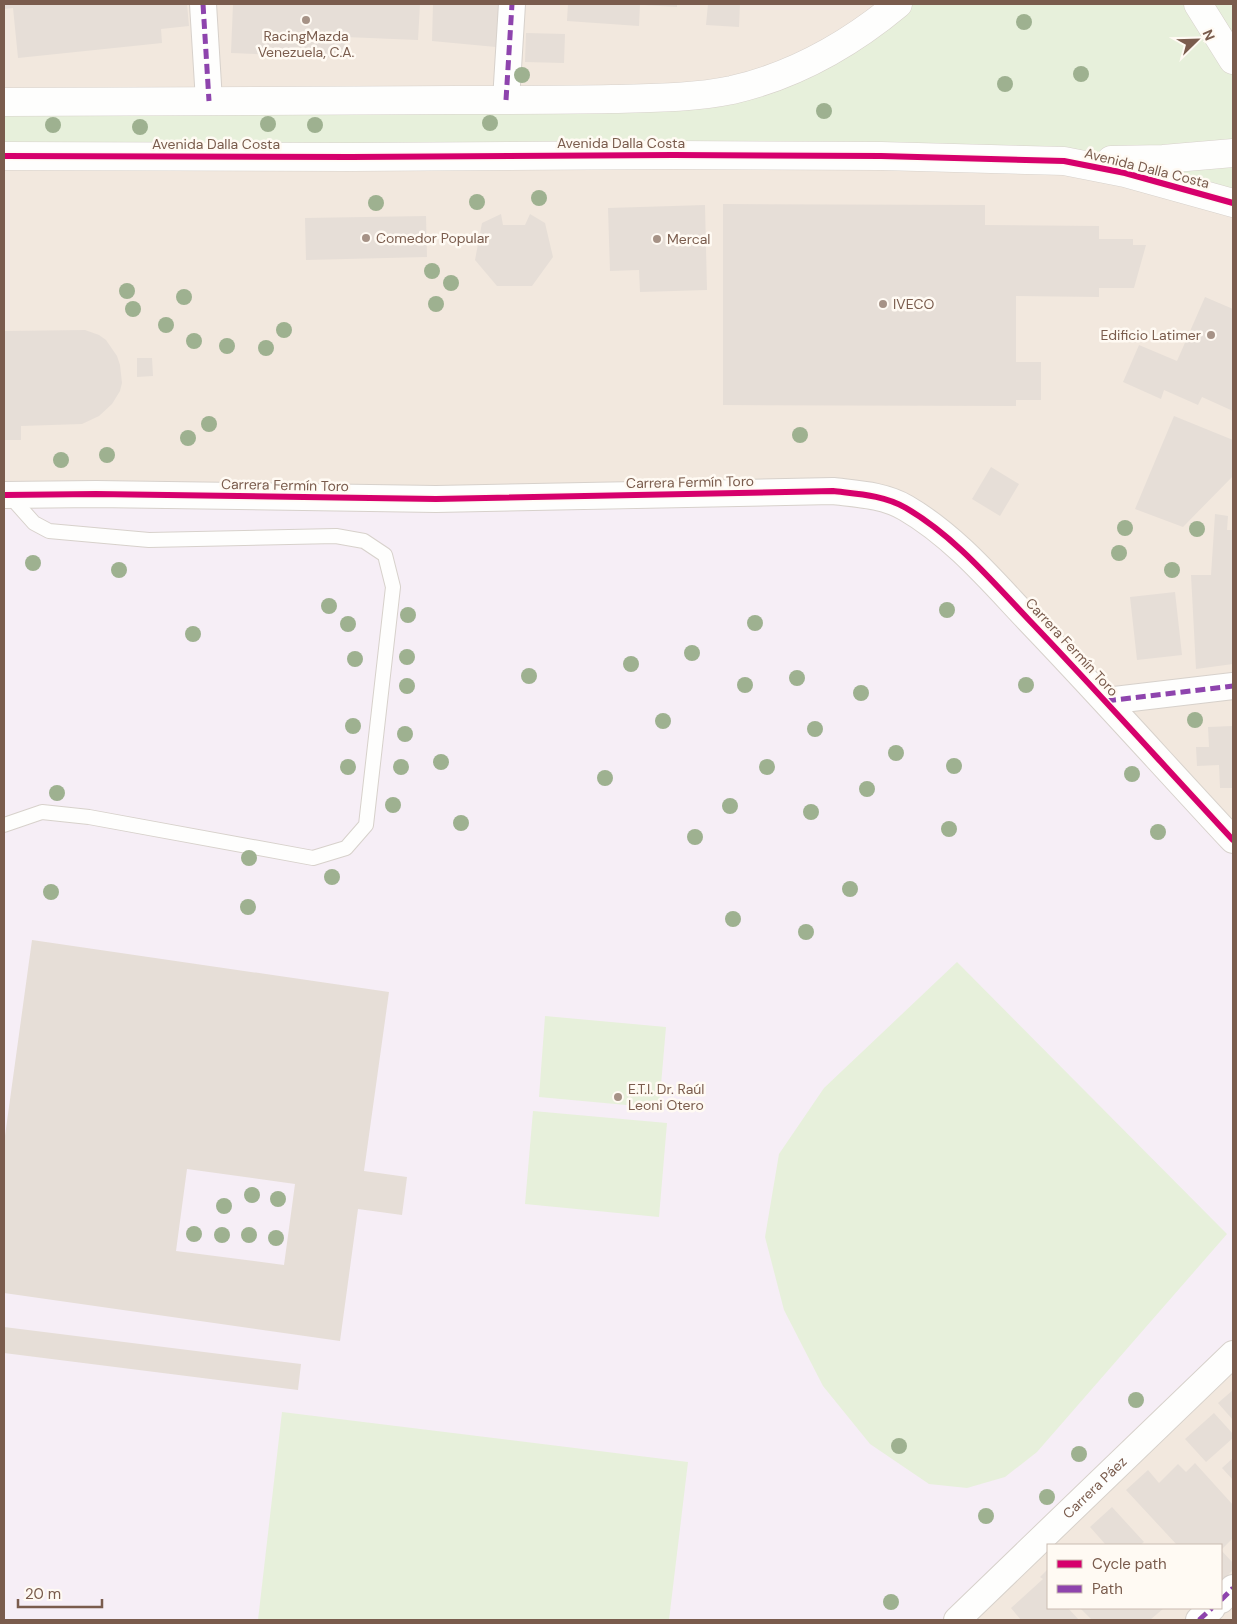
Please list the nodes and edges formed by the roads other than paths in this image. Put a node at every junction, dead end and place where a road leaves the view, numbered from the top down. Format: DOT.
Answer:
graph roads {
  1 [pos="203,4"];
  2 [pos="512,4"];
  3 [pos="898,4"];
  4 [pos="1198,4"];
  5 [pos="1233,60"];
  6 [pos="506,100"];
  7 [pos="209,101"];
  8 [pos="4,102"];
  9 [pos="1233,153"];
  10 [pos="4,156"];
  11 [pos="1064,161"];
  12 [pos="1233,203"];
  13 [pos="6,495"];
  14 [pos="1233,686"];
  15 [pos="1106,701"];
  16 [pos="4,826"];
  17 [pos="1229,831"];
  18 [pos="1233,1354"];
  19 [pos="1233,1588"];
  20 [pos="1222,1599"];
  21 [pos="1211,1609"];
  22 [pos="957,1620"];
  23 [pos="1199,1620"];
  1 -- 7 [label="street"];
  2 -- 6 [label="street"];
  3 -- 6 [label="street"];
  4 -- 5 [label="street"];
  6 -- 7 [label="street"];
  7 -- 8 [label="street"];
  9 -- 11 [label="street"];
  10 -- 11 [label="street, Avenida Dalla Costa"];
  11 -- 12 [label="street, Avenida Dalla Costa"];
  13 -- 15 [label="street, Carrera Fermín Toro"];
  13 -- 16 [label="lane"];
  14 -- 15 [label="street"];
  15 -- 17 [label="street, Carrera Fermín Toro"];
  18 -- 22 [label="street, Carrera Páez"];
  19 -- 20 [label="street"];
  21 -- 23 [label="street"];
}
